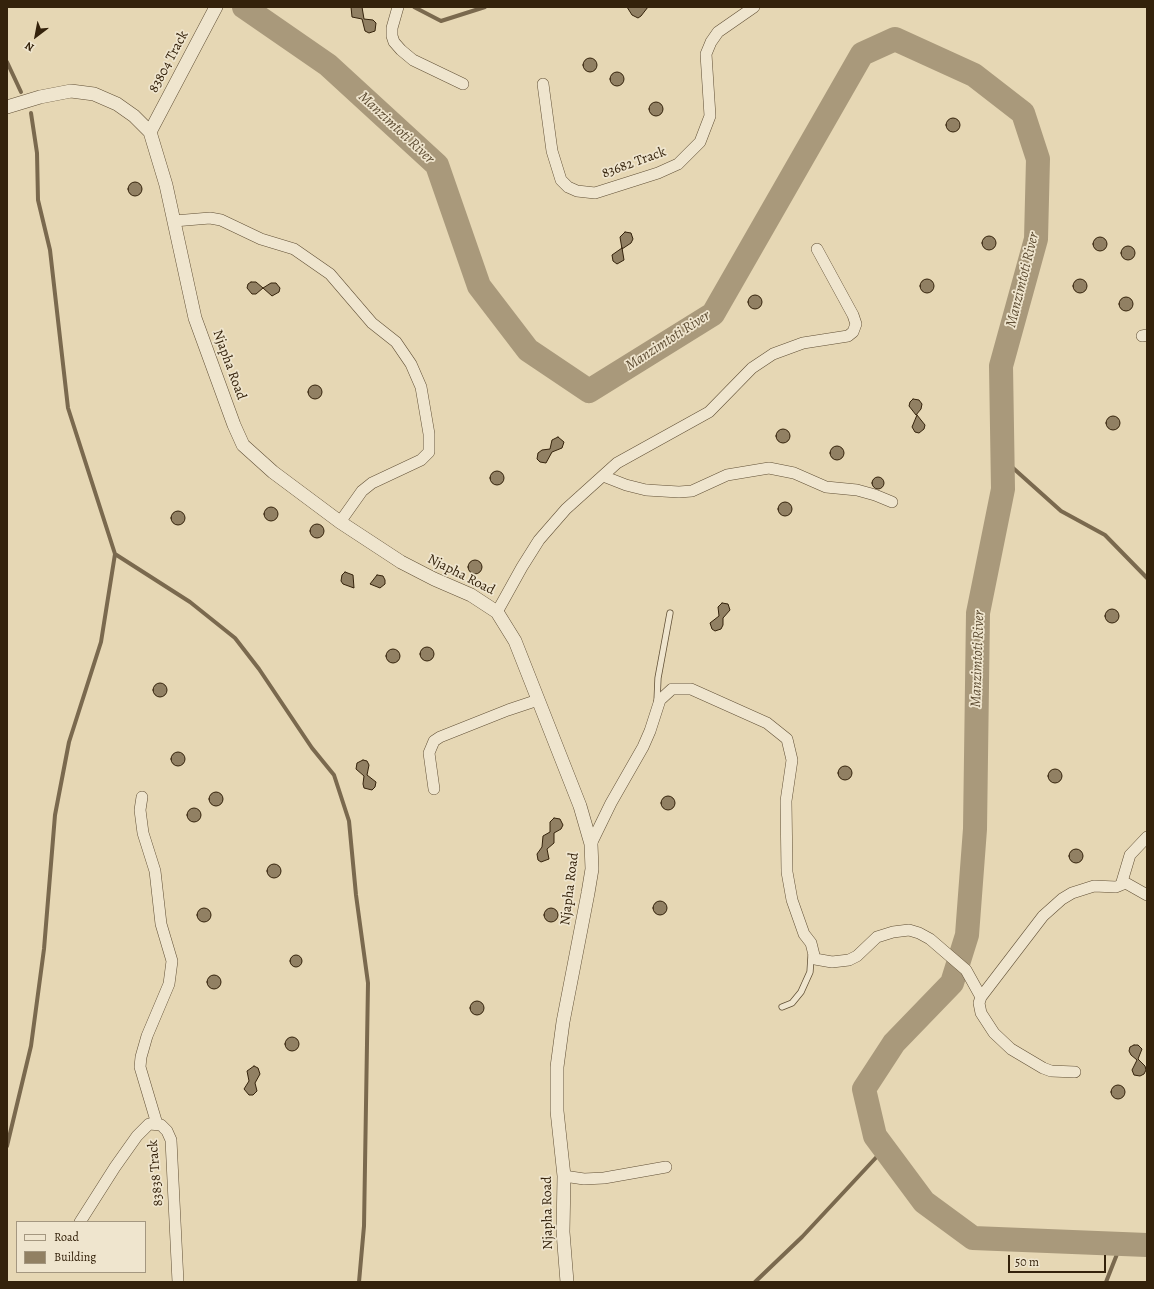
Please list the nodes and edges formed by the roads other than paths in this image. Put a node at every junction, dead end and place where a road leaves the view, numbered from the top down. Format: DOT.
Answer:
graph roads {
  1 [pos="398,7"];
  2 [pos="754,7"];
  3 [pos="214,12"];
  4 [pos="463,84"];
  5 [pos="543,84"];
  6 [pos="7,107"];
  7 [pos="150,132"];
  8 [pos="174,221"];
  9 [pos="817,249"];
  10 [pos="603,476"];
  11 [pos="892,502"];
  12 [pos="340,522"];
  13 [pos="497,612"];
  14 [pos="670,613"];
  15 [pos="538,700"];
  16 [pos="657,706"];
  17 [pos="434,789"];
  18 [pos="142,797"];
  19 [pos="1147,837"];
  20 [pos="591,844"];
  21 [pos="1124,882"];
  22 [pos="1147,895"];
  23 [pos="811,943"];
  24 [pos="982,996"];
  25 [pos="782,1007"];
  26 [pos="1075,1072"];
  27 [pos="157,1124"];
  28 [pos="666,1167"];
  29 [pos="564,1176"];
  30 [pos="81,1221"];
  31 [pos="178,1282"];
  32 [pos="567,1282"];
  1 -- 4 [label="street"];
  2 -- 5 [label="street, 83682 Track"];
  3 -- 7 [label="street, 83804 Track"];
  6 -- 7 [label="street, Njapha Road"];
  7 -- 8 [label="street, Njapha Road"];
  8 -- 12 [label="street, Njapha Road"];
  8 -- 12 [label="street"];
  9 -- 10 [label="street"];
  10 -- 11 [label="street"];
  10 -- 13 [label="street"];
  12 -- 13 [label="street, Njapha Road"];
  13 -- 15 [label="street, Njapha Road"];
  14 -- 16 [label="lane"];
  15 -- 17 [label="street"];
  15 -- 20 [label="street, Njapha Road"];
  16 -- 20 [label="street"];
  16 -- 23 [label="street"];
  18 -- 27 [label="street"];
  19 -- 21 [label="street"];
  20 -- 29 [label="street, Njapha Road"];
  21 -- 22 [label="street"];
  21 -- 24 [label="street"];
  23 -- 24 [label="street"];
  23 -- 25 [label="lane"];
  24 -- 26 [label="street"];
  27 -- 30 [label="street, 83838 Track"];
  27 -- 31 [label="street, 83838 Track"];
  28 -- 29 [label="street"];
  29 -- 32 [label="street, Njapha Road"];
}
